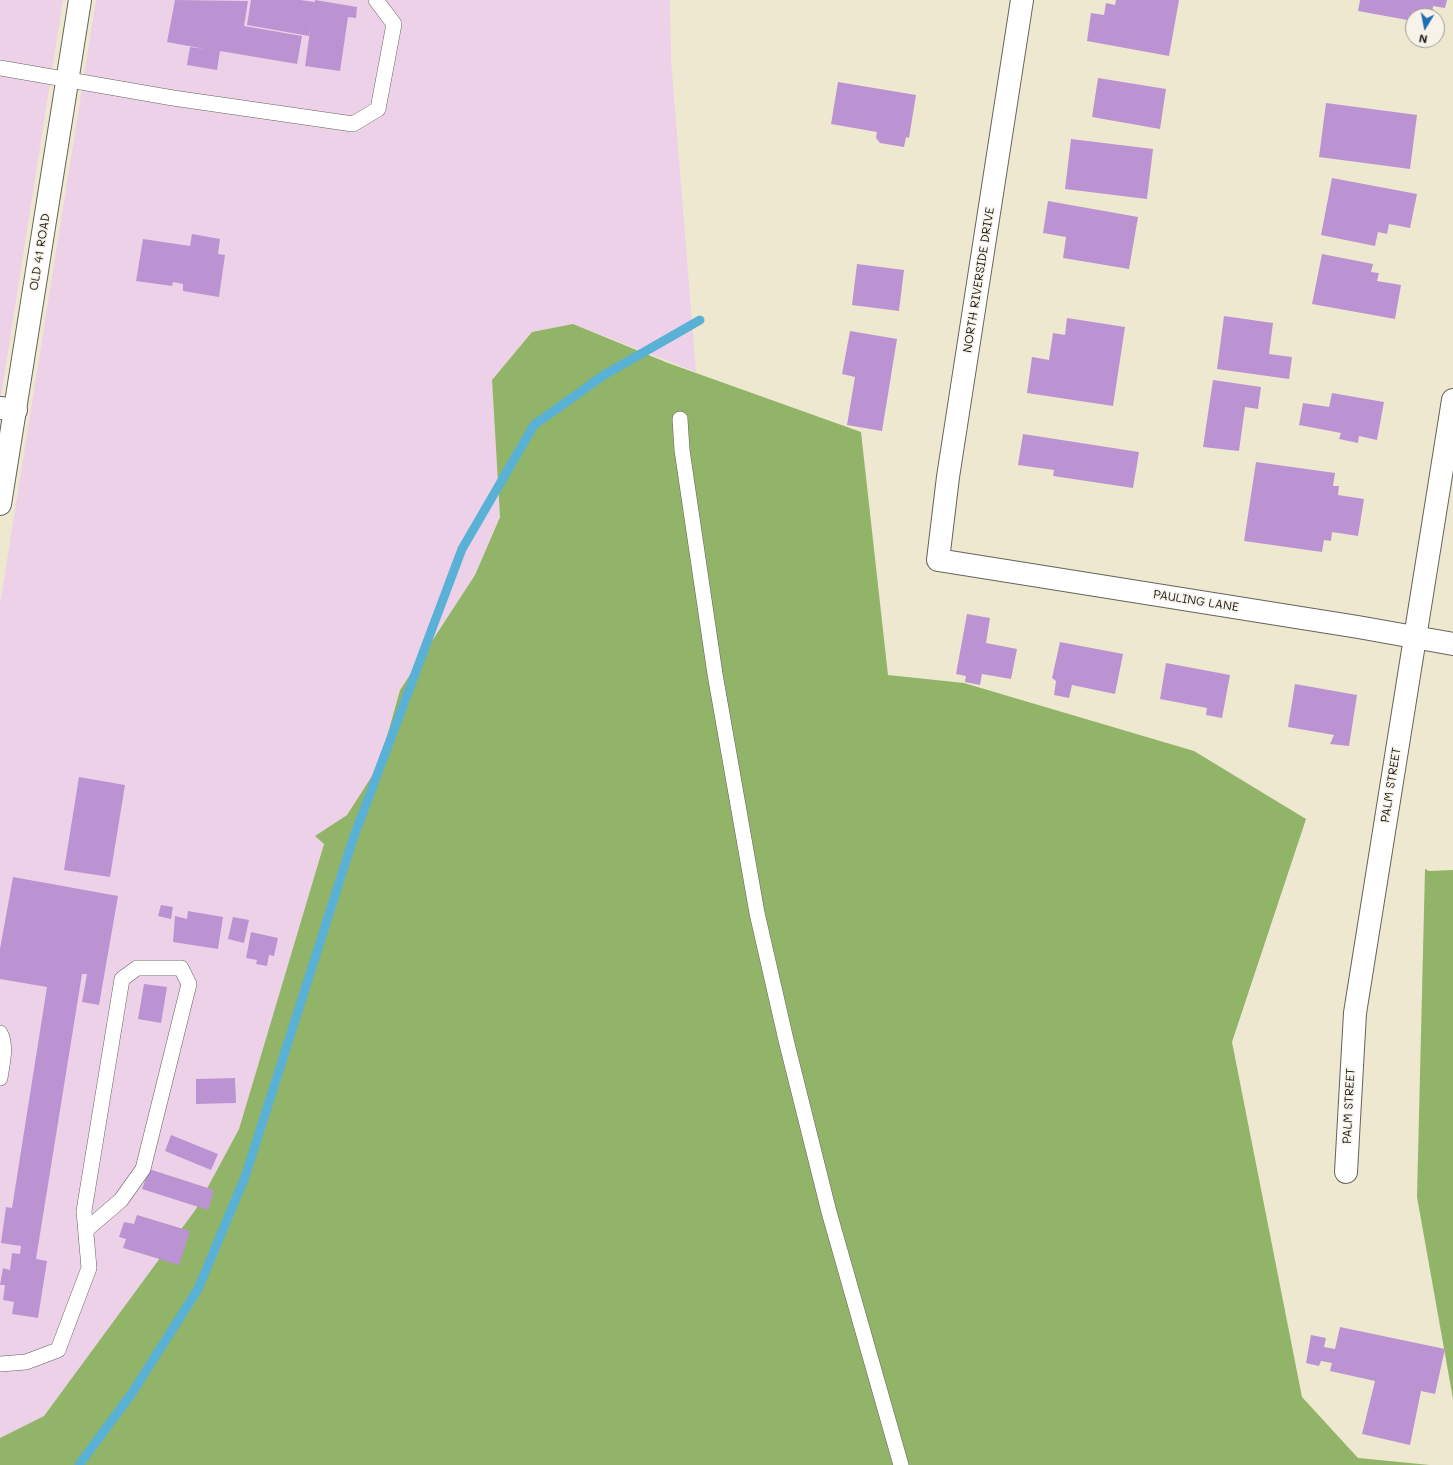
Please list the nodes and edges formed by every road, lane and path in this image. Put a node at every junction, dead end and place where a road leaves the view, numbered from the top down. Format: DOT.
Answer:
graph roads {
  1 [pos="80,0"];
  2 [pos="376,0"];
  3 [pos="1022,0"];
  4 [pos="0,68"];
  5 [pos="67,79"];
  6 [pos="1453,400"];
  7 [pos="8,409"];
  8 [pos="680,419"];
  9 [pos="0,504"];
  10 [pos="938,560"];
  11 [pos="1415,638"];
  12 [pos="1453,644"];
  13 [pos="0,1033"];
  14 [pos="0,1078"];
  15 [pos="1346,1172"];
  16 [pos="86,1230"];
  17 [pos="0,1364"];
  18 [pos="901,1465"];
  1 -- 5 [label="street, OLD 41 ROAD"];
  2 -- 5 [label="lane"];
  3 -- 10 [label="street, NORTH RIVERSIDE DRIVE"];
  4 -- 5 [label="lane"];
  5 -- 7 [label="street, OLD 41 ROAD"];
  6 -- 11 [label="street, PALM STREET"];
  7 -- 9 [label="street, OLD 41 ROAD"];
  8 -- 18 [label="lane"];
  10 -- 11 [label="street, PAULING LANE"];
  11 -- 12 [label="street, PAULING LANE"];
  11 -- 15 [label="street, PALM STREET"];
  13 -- 14 [label="lane"];
  16 -- 16 [label="lane"];
  16 -- 17 [label="lane"];
}
